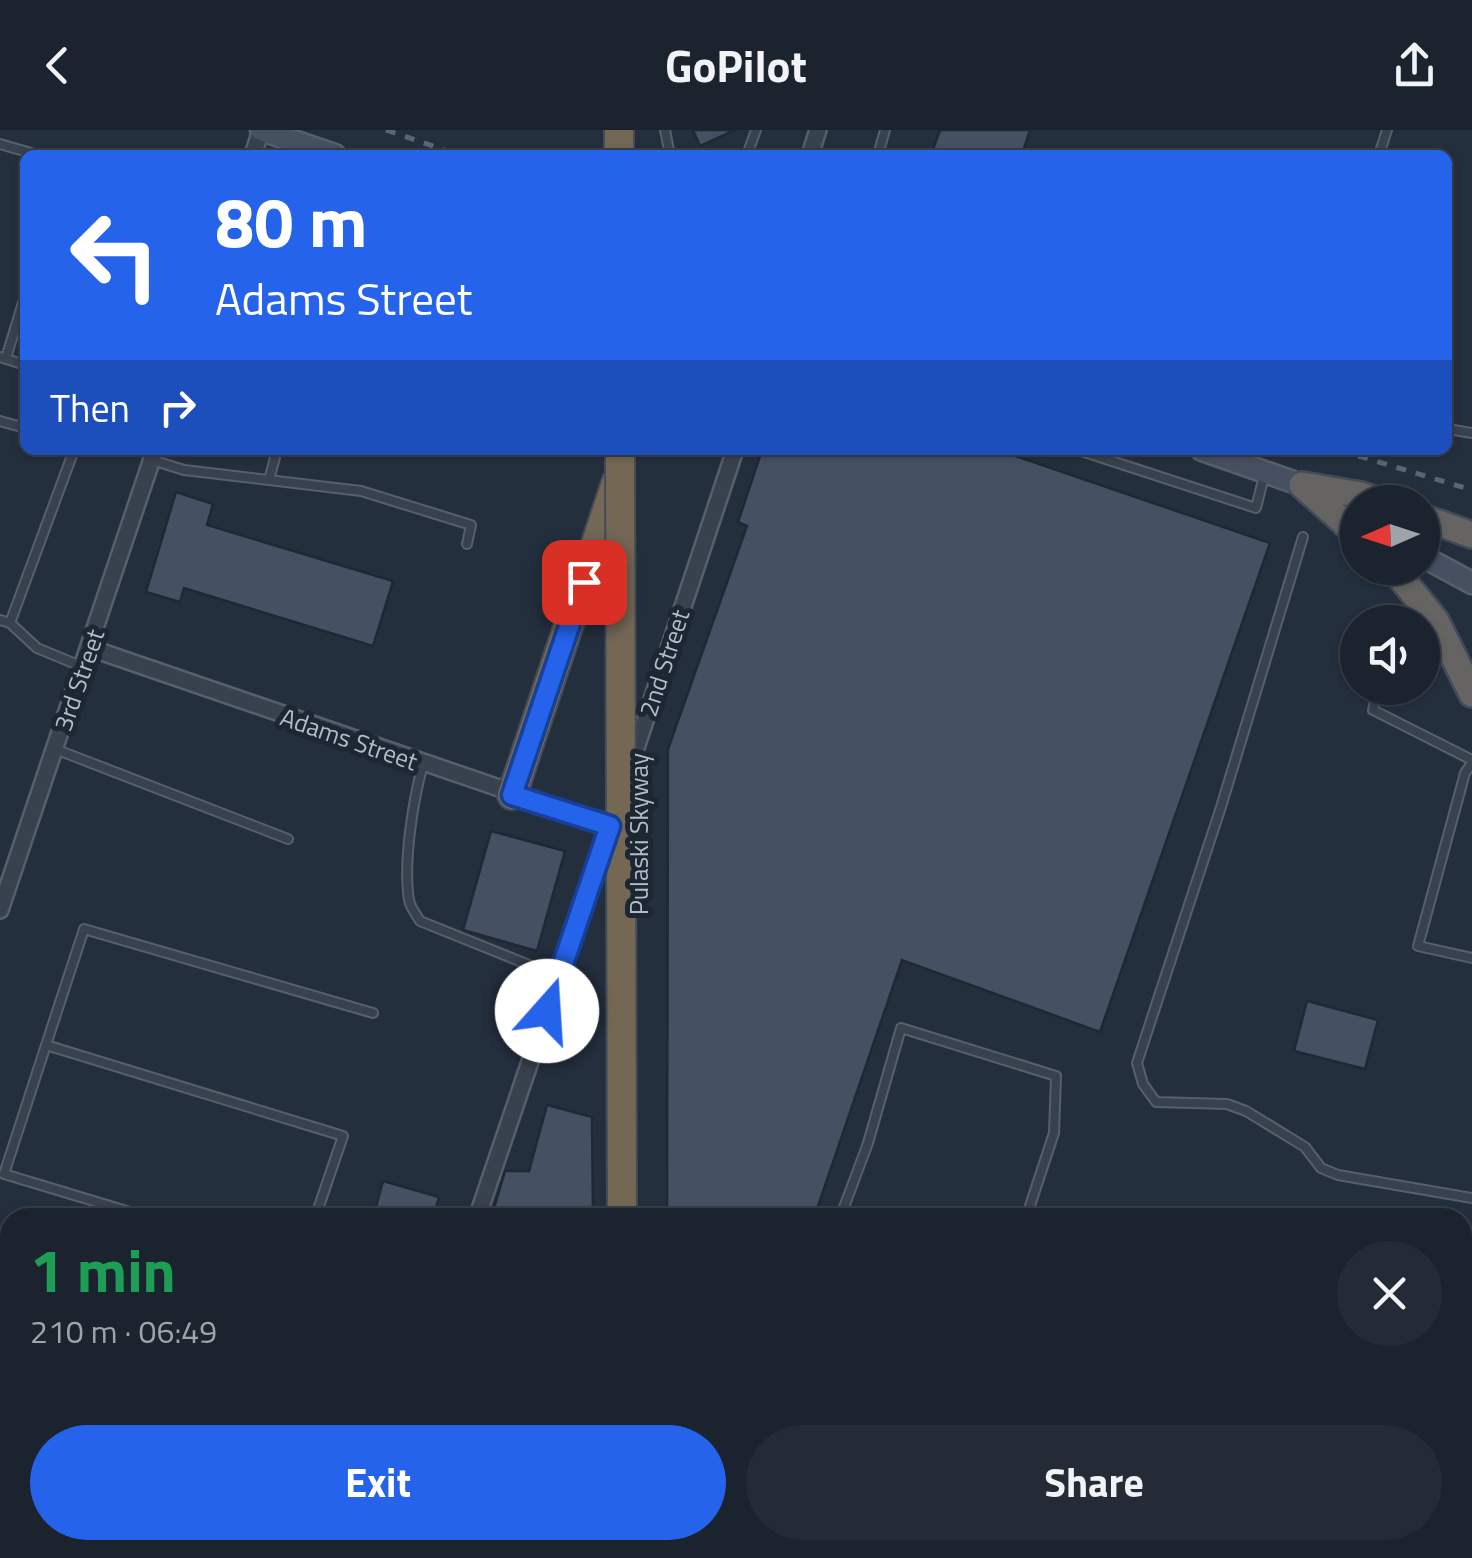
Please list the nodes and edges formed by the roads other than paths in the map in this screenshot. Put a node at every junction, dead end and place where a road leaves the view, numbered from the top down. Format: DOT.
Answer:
graph roads {
  1 [pos="261,130"];
  2 [pos="321,150"];
  3 [pos="20,310"];
  4 [pos="3,358"];
  5 [pos="72,455"];
  6 [pos="154,455"];
  7 [pos="276,455"];
  8 [pos="621,455"];
  9 [pos="622,455"];
  10 [pos="638,455"];
  11 [pos="733,455"];
  12 [pos="1093,455"];
  13 [pos="1217,455"];
  14 [pos="1264,471"];
  15 [pos="269,480"];
  16 [pos="1302,486"];
  17 [pos="1340,492"];
  18 [pos="1340,506"];
  19 [pos="1340,520"];
  20 [pos="1440,523"];
  21 [pos="1472,535"];
  22 [pos="1303,537"];
  23 [pos="468,544"];
  24 [pos="1440,566"];
  25 [pos="1472,583"];
  26 [pos="1407,585"];
  27 [pos="0,620"];
  28 [pos="10,623"];
  29 [pos="90,648"];
  30 [pos="84,667"];
  31 [pos="1472,694"];
  32 [pos="1374,705"];
  33 [pos="55,750"];
  34 [pos="1472,762"];
  35 [pos="423,764"];
  36 [pos="512,795"];
  37 [pos="610,826"];
  38 [pos="288,839"];
  39 [pos="0,910"];
  40 [pos="1472,958"];
  41 [pos="558,977"];
  42 [pos="372,1013"];
  43 [pos="46,1045"];
  44 [pos="4,1174"];
  45 [pos="0,1188"];
  46 [pos="1472,1198"];
  47 [pos="113,1208"];
  48 [pos="318,1208"];
  49 [pos="480,1208"];
  50 [pos="622,1208"];
  51 [pos="640,1208"];
  52 [pos="844,1208"];
  53 [pos="1029,1208"];
  1 -- 2 [label="main road"];
  3 -- 4 [label="lane"];
  5 -- 28 [label="lane"];
  6 -- 15 [label="lane"];
  6 -- 29 [label="street, 3rd Street"];
  7 -- 15 [label="lane"];
  8 -- 36 [label="highway, bridge"];
  9 -- 50 [label="highway, Pulaski Skyway, bridge"];
  10 -- 51 [label="highway, Pulaski Skyway"];
  11 -- 37 [label="street, 2nd Street"];
  12 -- 14 [label="lane"];
  13 -- 14 [label="main road"];
  14 -- 16 [label="main road"];
  15 -- 23 [label="lane"];
  16 -- 17 [label="highway"];
  16 -- 18 [label="main road"];
  16 -- 19 [label="highway"];
  20 -- 21 [label="highway"];
  22 -- 46 [label="lane"];
  24 -- 25 [label="main road"];
  26 -- 31 [label="highway"];
  27 -- 28 [label="lane"];
  28 -- 30 [label="lane"];
  29 -- 30 [label="street, 3rd Street"];
  29 -- 35 [label="street, Adams Street"];
  30 -- 33 [label="street, 3rd Street"];
  32 -- 34 [label="lane"];
  33 -- 38 [label="lane"];
  33 -- 39 [label="street, 3rd Street"];
  34 -- 40 [label="lane"];
  35 -- 36 [label="street, Adams Street"];
  35 -- 41 [label="lane"];
  36 -- 37 [label="street, Adams Street"];
  37 -- 41 [label="street, 2nd Street"];
  41 -- 49 [label="street, 2nd Street"];
  42 -- 43 [label="lane"];
  43 -- 44 [label="lane"];
  43 -- 48 [label="lane"];
  44 -- 45 [label="lane"];
  44 -- 47 [label="lane"];
  52 -- 53 [label="lane"];
}
